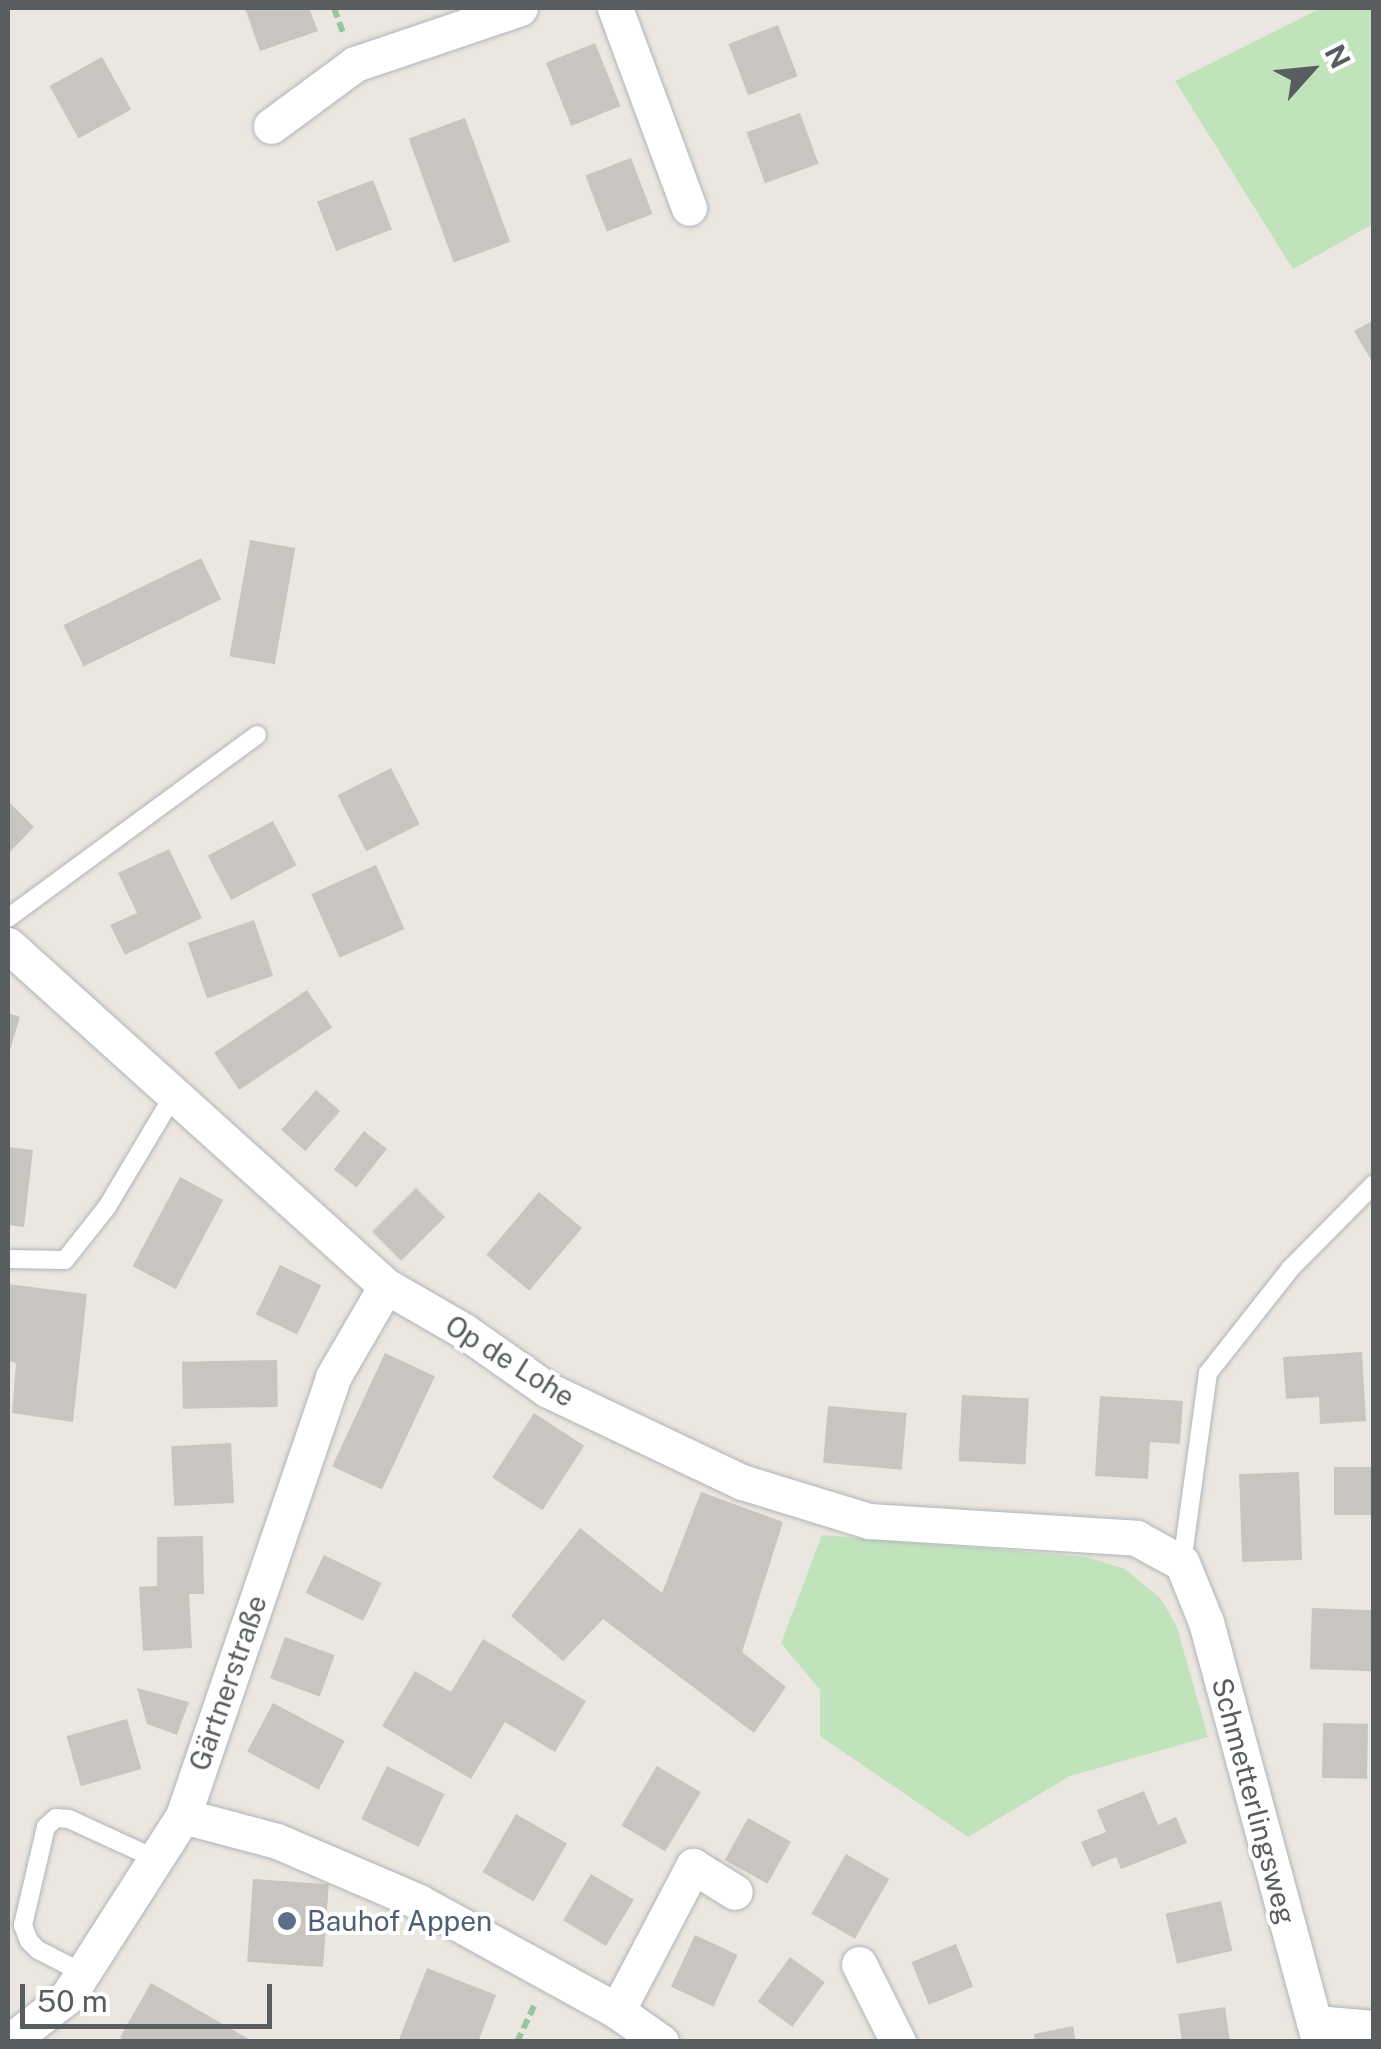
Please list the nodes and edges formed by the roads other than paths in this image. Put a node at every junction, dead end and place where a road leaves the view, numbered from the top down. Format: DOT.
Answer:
graph roads {
  1 [pos="520,8"];
  2 [pos="616,8"];
  3 [pos="272,126"];
  4 [pos="689,208"];
  5 [pos="256,735"];
  6 [pos="8,918"];
  7 [pos="8,945"];
  8 [pos="172,1098"];
  9 [pos="1374,1184"];
  10 [pos="8,1259"];
  11 [pos="386,1286"];
  12 [pos="1182,1563"];
  13 [pos="183,1816"];
  14 [pos="156,1858"];
  15 [pos="735,1892"];
  16 [pos="859,1964"];
  17 [pos="83,1973"];
  18 [pos="618,2011"];
  19 [pos="1374,2028"];
  20 [pos="1317,2032"];
  21 [pos="9,2042"];
  22 [pos="661,2042"];
  23 [pos="898,2042"];
  1 -- 3 [label="street"];
  2 -- 4 [label="street"];
  5 -- 6 [label="lane"];
  7 -- 8 [label="street, Op de Lohe"];
  8 -- 10 [label="lane"];
  8 -- 11 [label="street, Op de Lohe"];
  9 -- 12 [label="lane"];
  11 -- 12 [label="street, Op de Lohe"];
  11 -- 13 [label="street, Gärtnerstraße"];
  12 -- 20 [label="street, Schmetterlingsweg"];
  13 -- 14 [label="street, Gärtnerstraße"];
  13 -- 18 [label="street"];
  14 -- 17 [label="street, Gärtnerstraße"];
  14 -- 17 [label="lane"];
  15 -- 18 [label="street"];
  16 -- 23 [label="street"];
  17 -- 21 [label="street, Gärtnerstraße"];
  18 -- 22 [label="street"];
  19 -- 20 [label="street"];
}
